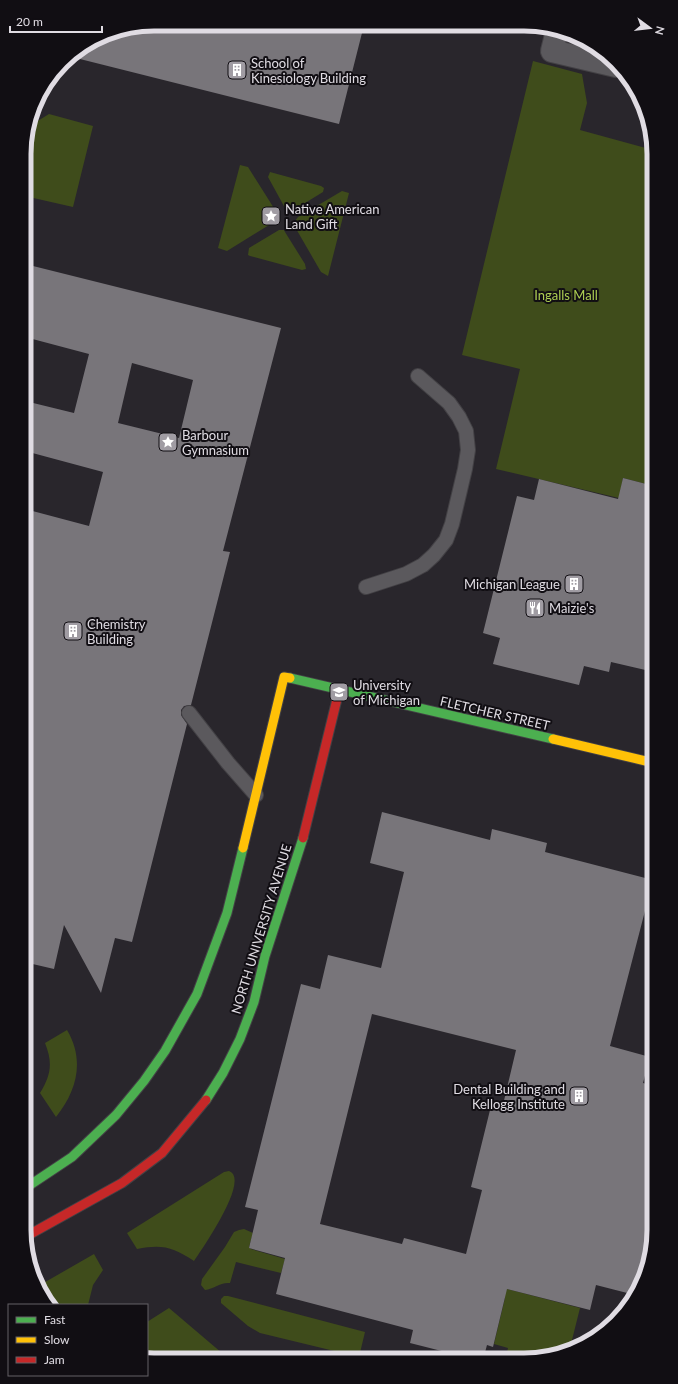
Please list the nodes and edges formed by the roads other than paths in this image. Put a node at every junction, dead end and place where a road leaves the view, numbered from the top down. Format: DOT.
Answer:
graph roads {
  1 [pos="556,36"];
  2 [pos="607,64"];
  3 [pos="418,376"];
  4 [pos="366,587"];
  5 [pos="339,691"];
  6 [pos="189,713"];
  7 [pos="647,761"];
  8 [pos="256,795"];
  9 [pos="31,1185"];
  10 [pos="45,1226"];
  11 [pos="31,1234"];
  12 [pos="32,1242"];
  1 -- 2 [label="street"];
  3 -- 4 [label="lane"];
  5 -- 7 [label="street, FLETCHER STREET"];
  5 -- 8 [label="street, FLETCHER STREET"];
  5 -- 10 [label="street, NORTH UNIVERSITY AVENUE"];
  6 -- 8 [label="lane"];
  8 -- 9 [label="street"];
  10 -- 11 [label="street, NORTH UNIVERSITY AVENUE"];
  10 -- 12 [label="lane"];
}
